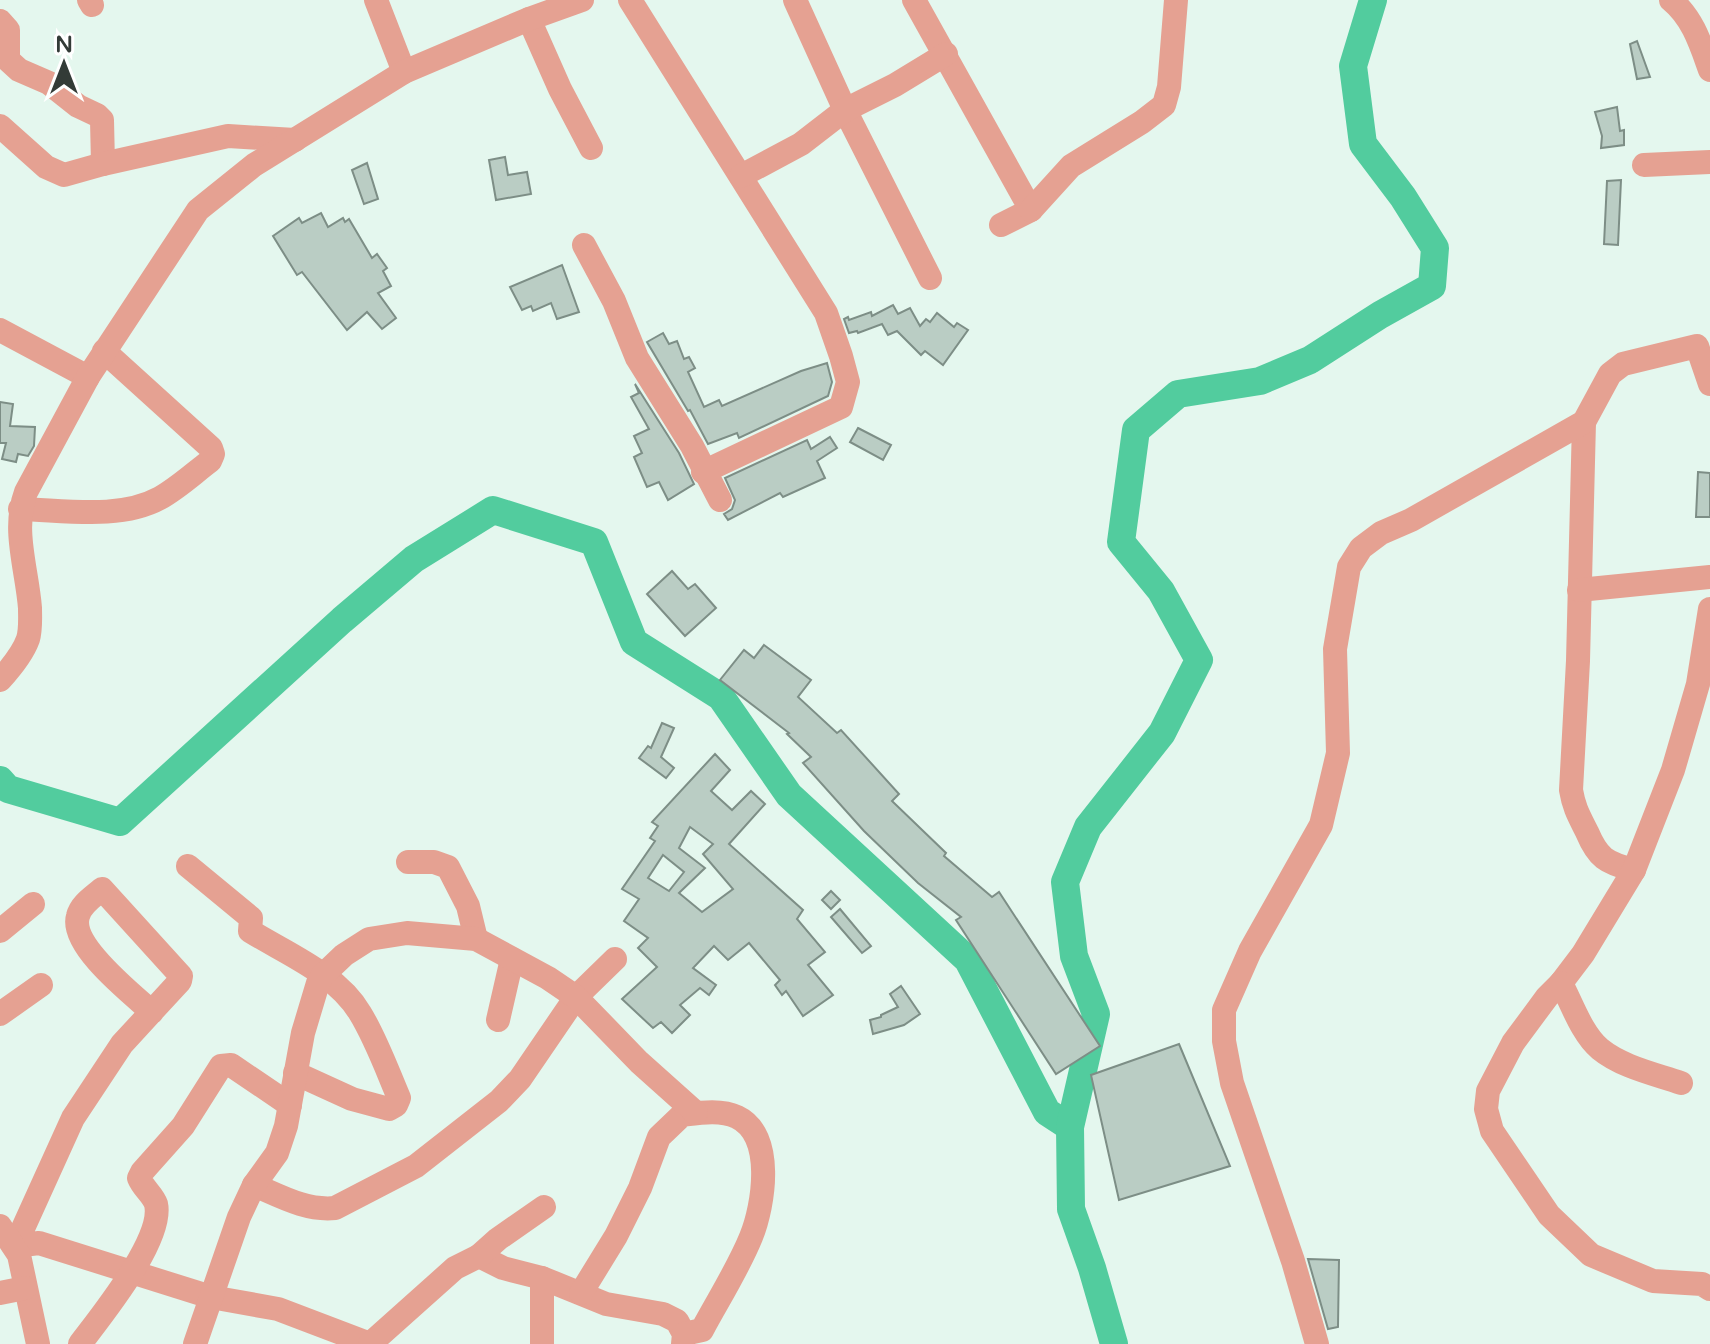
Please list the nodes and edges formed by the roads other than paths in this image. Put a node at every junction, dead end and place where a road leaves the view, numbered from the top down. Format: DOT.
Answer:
graph roads {
  1 [pos="376,0"];
  2 [pos="582,0"];
  3 [pos="630,0"];
  4 [pos="795,0"];
  5 [pos="914,0"];
  6 [pos="1176,0"];
  7 [pos="1671,0"];
  8 [pos="529,19"];
  9 [pos="0,21"];
  10 [pos="946,54"];
  11 [pos="1710,70"];
  12 [pos="404,72"];
  13 [pos="845,110"];
  14 [pos="0,126"];
  15 [pos="295,140"];
  16 [pos="591,148"];
  17 [pos="1710,162"];
  18 [pos="103,164"];
  19 [pos="1644,165"];
  20 [pos="741,176"];
  21 [pos="1031,210"];
  22 [pos="1001,225"];
  23 [pos="584,245"];
  24 [pos="930,278"];
  25 [pos="0,330"];
  26 [pos="1703,338"];
  27 [pos="104,351"];
  28 [pos="88,377"];
  29 [pos="1710,384"];
  30 [pos="1584,422"];
  31 [pos="703,472"];
  32 [pos="720,500"];
  33 [pos="20,509"];
  34 [pos="1710,577"];
  35 [pos="1579,590"];
  36 [pos="1710,609"];
  37 [pos="0,680"];
  38 [pos="408,862"];
  39 [pos="188,866"];
  40 [pos="1634,870"];
  41 [pos="33,904"];
  42 [pos="0,931"];
  43 [pos="476,939"];
  44 [pos="512,959"];
  45 [pos="615,959"];
  46 [pos="323,975"];
  47 [pos="1561,983"];
  48 [pos="41,985"];
  49 [pos="576,997"];
  50 [pos="152,1012"];
  51 [pos="0,1014"];
  52 [pos="498,1020"];
  53 [pos="295,1073"];
  54 [pos="1681,1083"];
  55 [pos="290,1105"];
  56 [pos="696,1113"];
  57 [pos="254,1185"];
  58 [pos="544,1207"];
  59 [pos="0,1226"];
  60 [pos="11,1253"];
  61 [pos="479,1256"];
  62 [pos="132,1273"];
  63 [pos="542,1278"];
  64 [pos="25,1288"];
  65 [pos="1710,1289"];
  66 [pos="0,1293"];
  67 [pos="581,1293"];
  68 [pos="211,1297"];
  69 [pos="697,1338"];
  70 [pos="38,1344"];
  71 [pos="80,1344"];
  72 [pos="195,1344"];
  73 [pos="370,1344"];
  74 [pos="542,1344"];
  75 [pos="1317,1344"];
  1 -- 12 [label="street"];
  2 -- 8 [label="street"];
  3 -- 20 [label="street"];
  4 -- 13 [label="street"];
  5 -- 10 [label="street"];
  6 -- 21 [label="street"];
  7 -- 11 [label="street"];
  8 -- 12 [label="street"];
  8 -- 16 [label="street"];
  9 -- 18 [label="street"];
  10 -- 13 [label="street"];
  10 -- 21 [label="street"];
  12 -- 15 [label="street"];
  13 -- 20 [label="street"];
  13 -- 24 [label="street"];
  14 -- 18 [label="street"];
  15 -- 18 [label="street"];
  15 -- 27 [label="street"];
  17 -- 19 [label="street"];
  20 -- 31 [label="street"];
  21 -- 22 [label="street"];
  23 -- 31 [label="street"];
  25 -- 28 [label="street"];
  26 -- 29 [label="street"];
  26 -- 30 [label="street"];
  27 -- 28 [label="street"];
  27 -- 33 [label="street"];
  28 -- 33 [label="street"];
  30 -- 35 [label="street"];
  30 -- 75 [label="street"];
  31 -- 32 [label="street"];
  33 -- 37 [label="street"];
  34 -- 35 [label="street"];
  35 -- 40 [label="street"];
  36 -- 40 [label="street"];
  38 -- 43 [label="street"];
  39 -- 46 [label="street"];
  40 -- 47 [label="street"];
  41 -- 42 [label="street"];
  43 -- 44 [label="street"];
  43 -- 46 [label="street"];
  44 -- 49 [label="street"];
  44 -- 52 [label="street"];
  45 -- 49 [label="street"];
  46 -- 53 [label="street"];
  46 -- 53 [label="street"];
  47 -- 54 [label="street"];
  47 -- 65 [label="street"];
  48 -- 51 [label="street"];
  49 -- 56 [label="street"];
  49 -- 57 [label="street"];
  50 -- 50 [label="street"];
  50 -- 60 [label="street"];
  53 -- 55 [label="street"];
  55 -- 57 [label="street"];
  55 -- 62 [label="street"];
  56 -- 67 [label="street"];
  56 -- 69 [label="street"];
  57 -- 68 [label="street"];
  58 -- 61 [label="street"];
  59 -- 60 [label="street"];
  60 -- 62 [label="street"];
  60 -- 64 [label="street"];
  61 -- 63 [label="street"];
  61 -- 73 [label="street"];
  62 -- 68 [label="street"];
  62 -- 71 [label="street"];
  63 -- 67 [label="street"];
  63 -- 74 [label="street"];
  64 -- 66 [label="street"];
  64 -- 70 [label="street"];
  67 -- 69 [label="street"];
  68 -- 72 [label="street"];
  68 -- 73 [label="street"];
}
